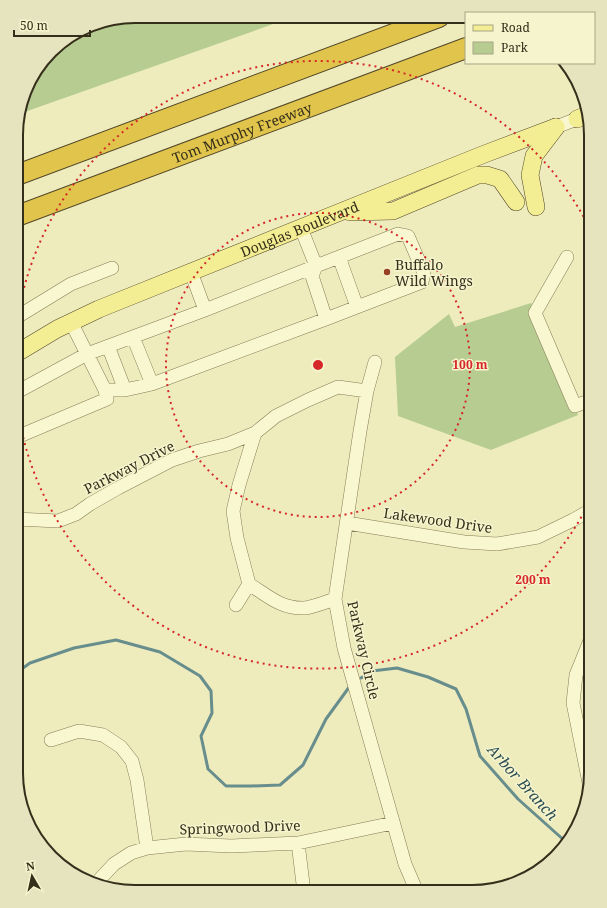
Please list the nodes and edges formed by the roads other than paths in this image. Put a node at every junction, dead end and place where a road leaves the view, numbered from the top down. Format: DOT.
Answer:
graph roads {
  1 [pos="423,23"];
  2 [pos="465,48"];
  3 [pos="582,117"];
  4 [pos="556,127"];
  5 [pos="23,173"];
  6 [pos="516,202"];
  7 [pos="536,207"];
  8 [pos="340,212"];
  9 [pos="23,214"];
  10 [pos="302,228"];
  11 [pos="339,257"];
  12 [pos="567,257"];
  13 [pos="316,266"];
  14 [pos="112,268"];
  15 [pos="191,272"];
  16 [pos="357,307"];
  17 [pos="205,310"];
  18 [pos="23,312"];
  19 [pos="326,319"];
  20 [pos="71,322"];
  21 [pos="133,337"];
  22 [pos="108,346"];
  23 [pos="23,349"];
  24 [pos="87,354"];
  25 [pos="375,362"];
  26 [pos="152,384"];
  27 [pos="23,389"];
  28 [pos="104,390"];
  29 [pos="125,390"];
  30 [pos="367,391"];
  31 [pos="584,403"];
  32 [pos="255,433"];
  33 [pos="23,434"];
  34 [pos="584,514"];
  35 [pos="23,520"];
  36 [pos="347,523"];
  37 [pos="249,584"];
  38 [pos="335,599"];
  39 [pos="236,605"];
  40 [pos="584,655"];
  41 [pos="51,740"];
  42 [pos="584,758"];
  43 [pos="393,823"];
  44 [pos="298,843"];
  45 [pos="147,848"];
  46 [pos="100,879"];
  47 [pos="303,885"];
  48 [pos="414,885"];
  1 -- 5 [label="highway"];
  2 -- 9 [label="highway, Tom Murphy Freeway"];
  3 -- 4 [label="street, Douglas Boulevard"];
  4 -- 7 [label="main road"];
  4 -- 8 [label="main road, Douglas Boulevard"];
  6 -- 8 [label="main road"];
  8 -- 10 [label="main road, Douglas Boulevard"];
  10 -- 13 [label="street"];
  10 -- 15 [label="main road, Douglas Boulevard"];
  11 -- 13 [label="street"];
  11 -- 16 [label="street"];
  11 -- 16 [label="street"];
  12 -- 31 [label="street"];
  13 -- 17 [label="street"];
  13 -- 19 [label="street"];
  14 -- 18 [label="street"];
  15 -- 17 [label="street"];
  15 -- 20 [label="main road, Douglas Boulevard"];
  16 -- 19 [label="street"];
  17 -- 21 [label="street"];
  19 -- 26 [label="street"];
  20 -- 23 [label="main road, Douglas Boulevard"];
  20 -- 24 [label="street"];
  21 -- 22 [label="street"];
  21 -- 26 [label="street"];
  22 -- 24 [label="street"];
  22 -- 29 [label="street"];
  24 -- 27 [label="street"];
  24 -- 28 [label="street"];
  25 -- 30 [label="street, Parkway Circle"];
  26 -- 29 [label="street"];
  28 -- 29 [label="street"];
  28 -- 33 [label="street"];
  30 -- 32 [label="street, Parkway Drive"];
  30 -- 36 [label="street, Parkway Circle"];
  32 -- 35 [label="street, Parkway Drive"];
  32 -- 37 [label="street"];
  34 -- 36 [label="street, Lakewood Drive"];
  36 -- 38 [label="street, Parkway Circle"];
  37 -- 38 [label="street"];
  37 -- 39 [label="street"];
  38 -- 43 [label="street, Parkway Circle"];
  40 -- 42 [label="street"];
  41 -- 45 [label="street"];
  43 -- 44 [label="street, Springwood Drive"];
  43 -- 48 [label="street, Parkway Circle"];
  44 -- 45 [label="street, Springwood Drive"];
  44 -- 47 [label="street"];
  45 -- 46 [label="street, Springwood Drive"];
}
